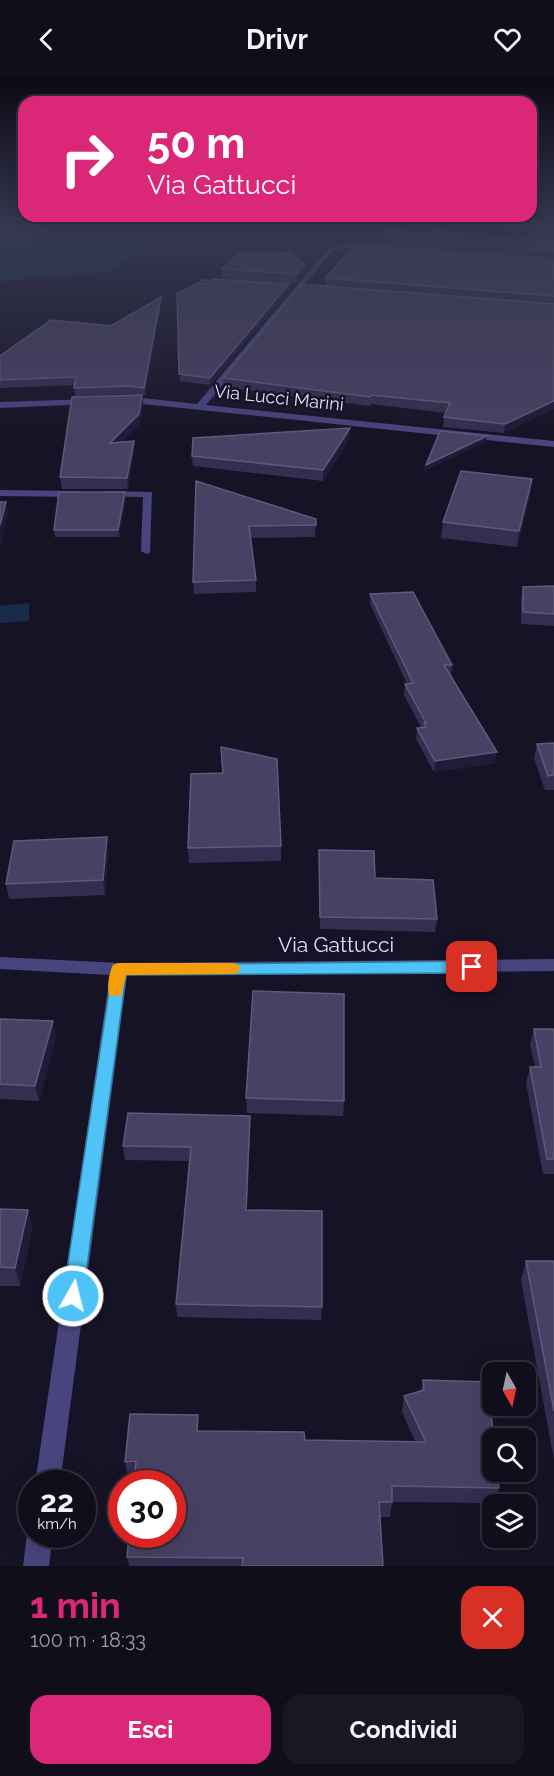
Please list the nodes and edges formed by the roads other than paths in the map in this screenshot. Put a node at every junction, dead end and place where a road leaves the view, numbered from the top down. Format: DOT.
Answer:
graph roads {
  1 [pos="289,297"];
  2 [pos="118,399"];
  3 [pos="107,400"];
  4 [pos="0,405"];
  5 [pos="200,406"];
  6 [pos="554,444"];
  7 [pos="0,493"];
  8 [pos="146,551"];
  9 [pos="0,963"];
  10 [pos="554,965"];
  11 [pos="118,969"];
  12 [pos="49,1470"];
  13 [pos="38,1548"];
  14 [pos="36,1566"];
  1 -- 5 [label="street"];
  2 -- 5 [label="street, Via Lucci Marini"];
  3 -- 4 [label="street"];
  5 -- 6 [label="street, Via Lucci Marini"];
  7 -- 8 [label="street"];
  9 -- 11 [label="street, Via Gattucci"];
  10 -- 11 [label="street, Via Gattucci"];
  11 -- 12 [label="street"];
  13 -- 14 [label="street"];
}
